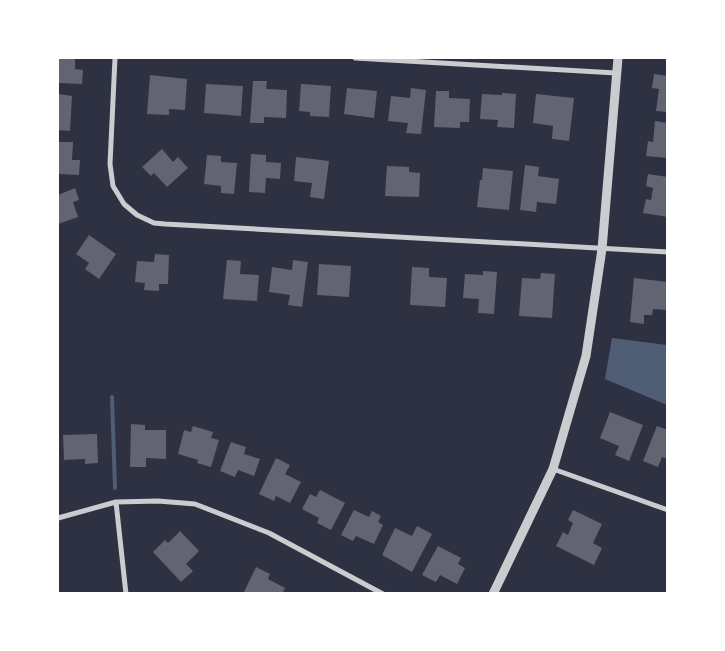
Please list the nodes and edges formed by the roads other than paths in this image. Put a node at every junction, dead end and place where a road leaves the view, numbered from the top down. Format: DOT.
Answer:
graph roads {
  1 [pos="115,58"];
  2 [pos="355,58"];
  3 [pos="618,58"];
  4 [pos="616,74"];
  5 [pos="602,249"];
  6 [pos="668,252"];
  7 [pos="553,469"];
  8 [pos="116,502"];
  9 [pos="668,510"];
  10 [pos="58,518"];
  11 [pos="126,594"];
  12 [pos="383,594"];
  13 [pos="493,594"];
  1 -- 5 [label="street"];
  2 -- 4 [label="street"];
  3 -- 4 [label="street"];
  4 -- 5 [label="street"];
  5 -- 6 [label="street"];
  5 -- 7 [label="street"];
  7 -- 9 [label="street"];
  7 -- 13 [label="street"];
  8 -- 10 [label="street"];
  8 -- 11 [label="street"];
  8 -- 12 [label="street"];
}
